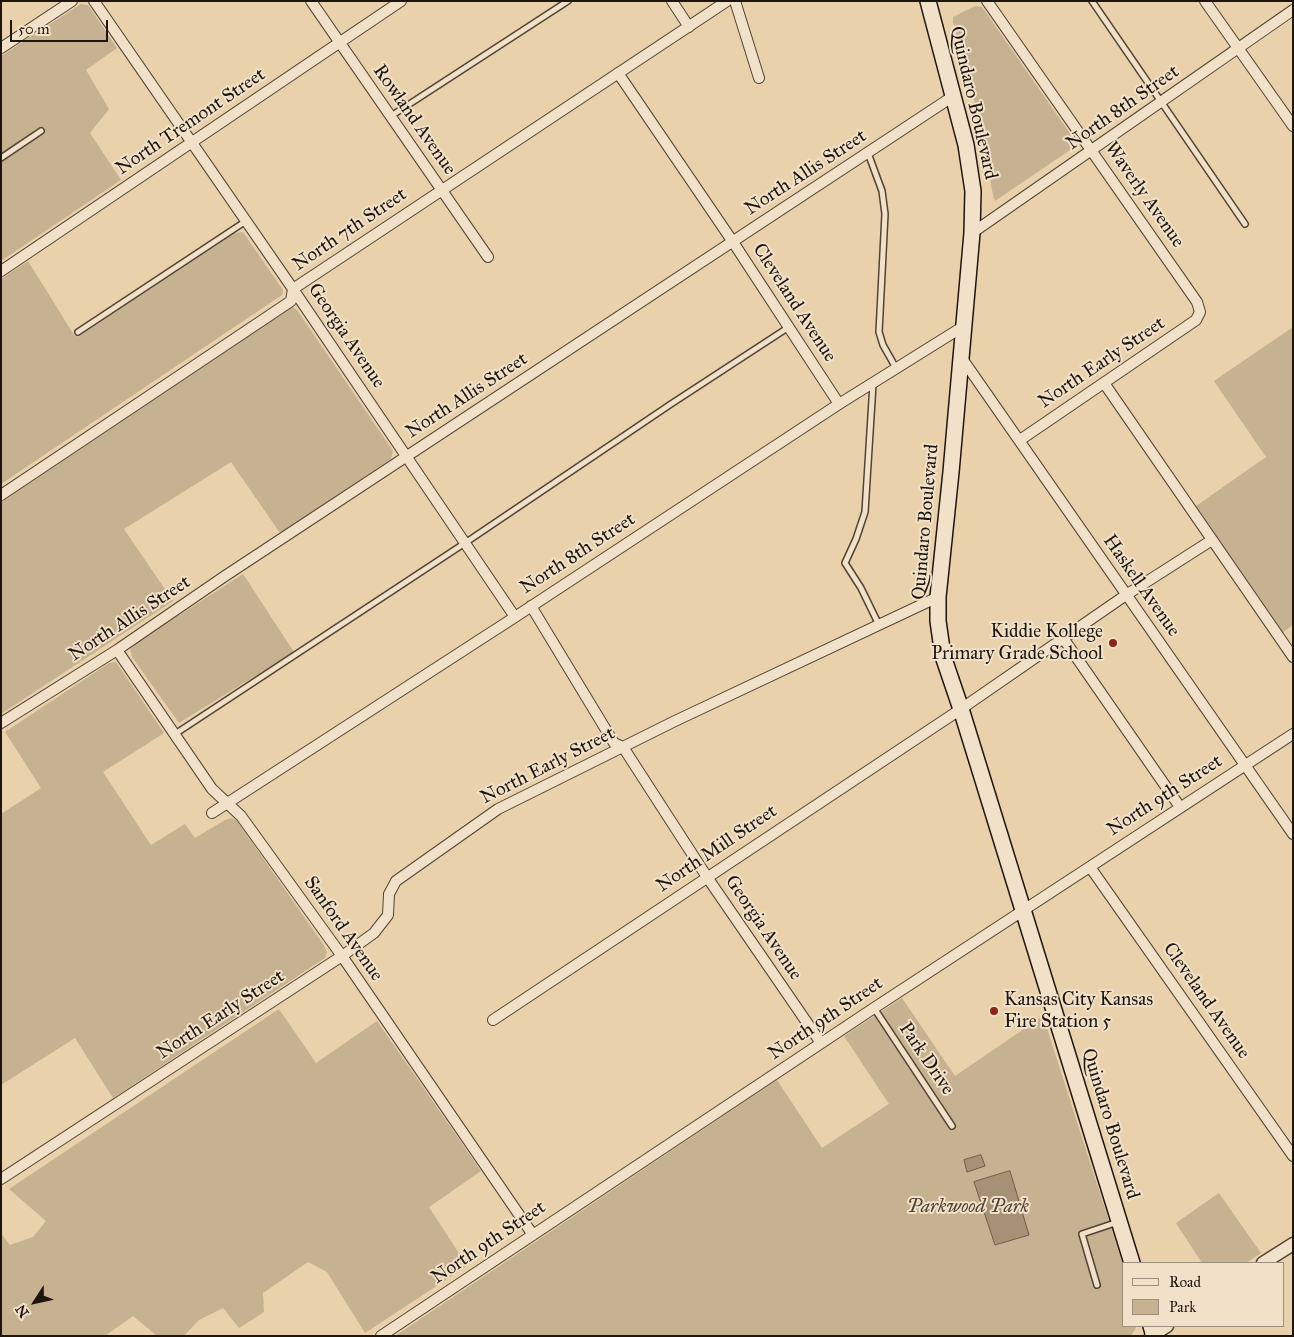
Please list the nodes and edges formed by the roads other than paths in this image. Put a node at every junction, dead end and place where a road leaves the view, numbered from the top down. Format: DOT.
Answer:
graph roads {
  1 [pos="72,1"];
  2 [pos="94,1"];
  3 [pos="311,1"];
  4 [pos="401,1"];
  5 [pos="568,1"];
  6 [pos="672,1"];
  7 [pos="727,1"];
  8 [pos="735,1"];
  9 [pos="928,1"];
  10 [pos="987,1"];
  11 [pos="1092,1"];
  12 [pos="1205,1"];
  13 [pos="1293,10"];
  14 [pos="689,27"];
  15 [pos="338,42"];
  16 [pos="1,48"];
  17 [pos="1238,48"];
  18 [pos="618,73"];
  19 [pos="759,78"];
  20 [pos="952,97"];
  21 [pos="1162,102"];
  22 [pos="390,116"];
  23 [pos="1293,126"];
  24 [pos="41,131"];
  25 [pos="192,144"];
  26 [pos="1092,151"];
  27 [pos="868,153"];
  28 [pos="1,158"];
  29 [pos="441,190"];
  30 [pos="246,221"];
  31 [pos="1245,224"];
  32 [pos="972,233"];
  33 [pos="733,242"];
  34 [pos="488,257"];
  35 [pos="1,272"];
  36 [pos="293,289"];
  37 [pos="1200,312"];
  38 [pos="964,326"];
  39 [pos="789,327"];
  40 [pos="78,332"];
  41 [pos="961,357"];
  42 [pos="897,368"];
  43 [pos="873,383"];
  44 [pos="1104,383"];
  45 [pos="839,404"];
  46 [pos="1020,440"];
  47 [pos="406,456"];
  48 [pos="1,495"];
  49 [pos="1212,540"];
  50 [pos="466,543"];
  51 [pos="1126,595"];
  52 [pos="938,597"];
  53 [pos="531,606"];
  54 [pos="515,617"];
  55 [pos="879,625"];
  56 [pos="1063,638"];
  57 [pos="117,650"];
  58 [pos="1293,657"];
  59 [pos="961,709"];
  60 [pos="1,722"];
  61 [pos="174,734"];
  62 [pos="1293,734"];
  63 [pos="623,747"];
  64 [pos="1245,765"];
  65 [pos="227,804"];
  66 [pos="1180,807"];
  67 [pos="212,813"];
  68 [pos="1293,834"];
  69 [pos="1090,866"];
  70 [pos="707,877"];
  71 [pos="1023,910"];
  72 [pos="342,956"];
  73 [pos="874,1008"];
  74 [pos="493,1020"];
  75 [pos="820,1043"];
  76 [pos="952,1126"];
  77 [pos="1293,1156"];
  78 [pos="1,1179"];
  79 [pos="1119,1222"];
  80 [pos="533,1235"];
  81 [pos="1293,1244"];
  82 [pos="1132,1262"];
  83 [pos="1265,1262"];
  84 [pos="1097,1285"];
  85 [pos="1165,1327"];
  86 [pos="1152,1333"];
  87 [pos="382,1336"];
  1 -- 16 [label="street"];
  2 -- 25 [label="street, Georgia Avenue"];
  3 -- 15 [label="street, Rowland Avenue"];
  4 -- 15 [label="street, North Tremont Street"];
  5 -- 22 [label="lane"];
  6 -- 14 [label="street"];
  7 -- 14 [label="street, North 7th Street"];
  8 -- 19 [label="street"];
  9 -- 20 [label="main road, Quindaro Boulevard"];
  10 -- 26 [label="street, Waverly Avenue"];
  11 -- 21 [label="lane"];
  12 -- 17 [label="street"];
  13 -- 17 [label="street, North 8th Street"];
  14 -- 18 [label="street, North 7th Street"];
  15 -- 22 [label="street, Rowland Avenue"];
  15 -- 25 [label="street, North Tremont Street"];
  17 -- 21 [label="street, North 8th Street"];
  17 -- 23 [label="street"];
  18 -- 29 [label="street, North 7th Street"];
  18 -- 33 [label="street, Cleveland Avenue"];
  20 -- 27 [label="street, North Allis Street"];
  20 -- 32 [label="main road, Quindaro Boulevard"];
  21 -- 26 [label="street, North 8th Street"];
  21 -- 31 [label="lane"];
  22 -- 29 [label="street, Rowland Avenue"];
  24 -- 28 [label="lane"];
  25 -- 30 [label="street, Georgia Avenue"];
  25 -- 35 [label="street, North Tremont Street"];
  26 -- 32 [label="street, North 8th Street"];
  26 -- 37 [label="street, Waverly Avenue"];
  27 -- 33 [label="street, North Allis Street"];
  27 -- 42 [label="lane"];
  29 -- 34 [label="street, Rowland Avenue"];
  29 -- 36 [label="street, North 7th Street"];
  30 -- 36 [label="street, Georgia Avenue"];
  30 -- 40 [label="lane"];
  32 -- 38 [label="main road, Quindaro Boulevard"];
  33 -- 39 [label="street, Cleveland Avenue"];
  33 -- 47 [label="street, North Allis Street"];
  36 -- 47 [label="street, Georgia Avenue"];
  36 -- 48 [label="street, North 7th Street"];
  37 -- 44 [label="street, North Early Street"];
  38 -- 41 [label="main road, Quindaro Boulevard"];
  38 -- 42 [label="street, North 8th Street"];
  39 -- 45 [label="street, Cleveland Avenue"];
  39 -- 50 [label="lane"];
  41 -- 46 [label="street, Haskell Avenue"];
  41 -- 52 [label="main road, Quindaro Boulevard"];
  42 -- 43 [label="street, North 8th Street"];
  43 -- 45 [label="street, North 8th Street"];
  43 -- 55 [label="lane"];
  44 -- 46 [label="street, North Early Street"];
  44 -- 49 [label="street"];
  45 -- 53 [label="street, North 8th Street"];
  46 -- 51 [label="street, Haskell Avenue"];
  47 -- 50 [label="street, Georgia Avenue"];
  47 -- 57 [label="street, North Allis Street"];
  49 -- 51 [label="street, North Mill Street"];
  49 -- 58 [label="street"];
  50 -- 54 [label="street, Georgia Avenue"];
  50 -- 61 [label="lane"];
  51 -- 56 [label="street, North Mill Street"];
  51 -- 64 [label="street, Haskell Avenue"];
  52 -- 55 [label="street, North Early Street"];
  52 -- 59 [label="main road, Quindaro Boulevard"];
  53 -- 54 [label="street, North 8th Street"];
  53 -- 63 [label="street, Georgia Avenue"];
  54 -- 65 [label="street, North 8th Street"];
  55 -- 63 [label="street, North Early Street"];
  56 -- 59 [label="street, North Mill Street"];
  56 -- 66 [label="street"];
  57 -- 60 [label="street, North Allis Street"];
  57 -- 61 [label="street, Sanford Avenue"];
  59 -- 70 [label="street, North Mill Street"];
  59 -- 71 [label="main road, Quindaro Boulevard"];
  61 -- 65 [label="street, Sanford Avenue"];
  62 -- 64 [label="street, North 9th Street"];
  63 -- 70 [label="street, Georgia Avenue"];
  63 -- 72 [label="street, North Early Street"];
  64 -- 66 [label="street, North 9th Street"];
  64 -- 68 [label="street, Haskell Avenue"];
  65 -- 67 [label="street, North 8th Street"];
  65 -- 72 [label="street, Sanford Avenue"];
  66 -- 69 [label="street, North 9th Street"];
  69 -- 71 [label="street, North 9th Street"];
  69 -- 77 [label="street, Cleveland Avenue"];
  70 -- 74 [label="street, North Mill Street"];
  70 -- 75 [label="street, Georgia Avenue"];
  71 -- 73 [label="street, North 9th Street"];
  71 -- 79 [label="main road, Quindaro Boulevard"];
  72 -- 78 [label="street, North Early Street"];
  72 -- 80 [label="street, Sanford Avenue"];
  73 -- 75 [label="street, North 9th Street"];
  73 -- 76 [label="lane, Park Drive"];
  75 -- 80 [label="street, North 9th Street"];
  79 -- 82 [label="main road, Quindaro Boulevard"];
  79 -- 84 [label="lane"];
  80 -- 87 [label="street, North 9th Street"];
  81 -- 83 [label="street"];
  85 -- 86 [label="street"];
}
